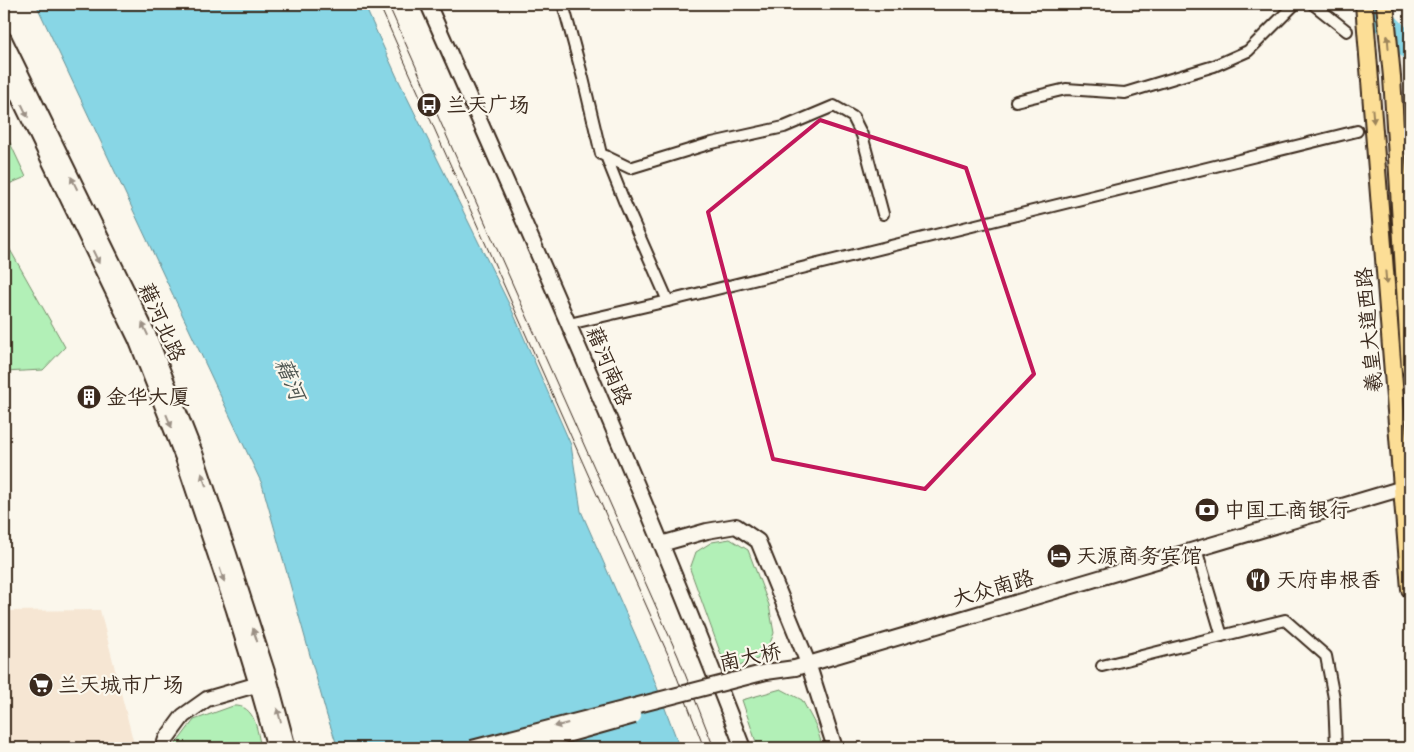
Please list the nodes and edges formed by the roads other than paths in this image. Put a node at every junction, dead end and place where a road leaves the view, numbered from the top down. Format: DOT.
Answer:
graph roads {
  1 [pos="428,4"];
  2 [pos="563,4"];
  3 [pos="1290,4"];
  4 [pos="1313,4"];
  5 [pos="1364,4"];
  6 [pos="1385,5"];
  7 [pos="1347,31"];
  8 [pos="4,39"];
  9 [pos="4,67"];
  10 [pos="1016,101"];
  11 [pos="1356,131"];
  12 [pos="606,156"];
  13 [pos="883,214"];
  14 [pos="668,301"];
  15 [pos="569,324"];
  16 [pos="1410,368"];
  17 [pos="1407,487"];
  18 [pos="662,544"];
  19 [pos="1196,549"];
  20 [pos="1410,589"];
  21 [pos="1222,636"];
  22 [pos="802,666"];
  23 [pos="1102,666"];
  24 [pos="264,683"];
  25 [pos="163,748"];
  26 [pos="275,748"];
  27 [pos="288,748"];
  28 [pos="472,748"];
  29 [pos="520,748"];
  30 [pos="743,748"];
  31 [pos="835,748"];
  32 [pos="1336,748"];
  1 -- 15 [label="main road, 藉河南路"];
  2 -- 12 [label="street"];
  3 -- 10 [label="street"];
  4 -- 7 [label="street"];
  5 -- 17 [label="main road, 羲皇大道西路, one-way"];
  16 -- 6 [label="main road, 羲皇大道西路, one-way"];
  24 -- 8 [label="main road, 藉河北路, one-way"];
  9 -- 24 [label="main road, 藉河北路, one-way"];
  11 -- 14 [label="street"];
  12 -- 13 [label="street"];
  12 -- 14 [label="street"];
  14 -- 15 [label="street"];
  15 -- 18 [label="main road, 藉河南路"];
  17 -- 19 [label="main road, 大众南路"];
  17 -- 20 [label="main road, 羲皇大道西路"];
  18 -- 22 [label="main road"];
  18 -- 30 [label="main road, 藉河南路"];
  19 -- 21 [label="street"];
  19 -- 22 [label="main road, 大众南路"];
  21 -- 23 [label="street"];
  21 -- 32 [label="street"];
  22 -- 28 [label="main road, 南大桥, one-way, bridge"];
  22 -- 29 [label="main road, 南大桥, bridge"];
  22 -- 31 [label="main road"];
  24 -- 25 [label="main road"];
  24 -- 26 [label="main road, 藉河北路"];
  27 -- 24 [label="main road, 藉河北路, one-way"];
}
